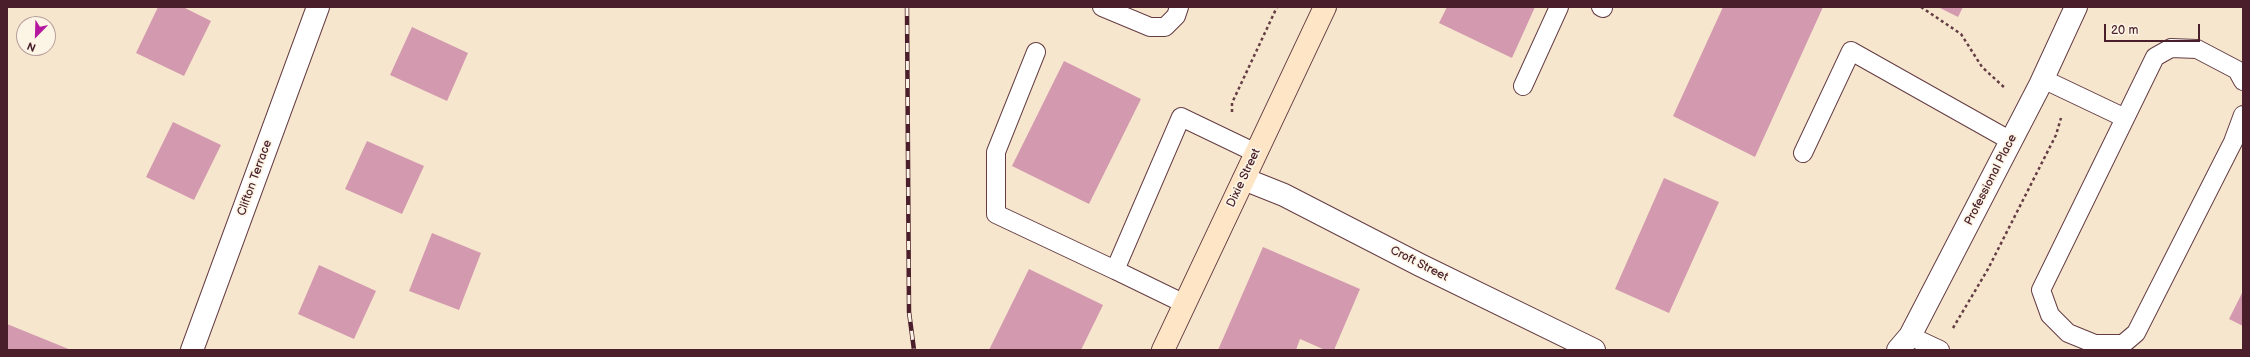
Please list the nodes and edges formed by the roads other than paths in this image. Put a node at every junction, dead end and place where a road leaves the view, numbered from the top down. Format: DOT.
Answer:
graph roads {
  1 [pos="318,7"];
  2 [pos="1102,7"];
  3 [pos="1180,7"];
  4 [pos="1325,7"];
  5 [pos="1559,7"];
  6 [pos="2076,7"];
  7 [pos="1036,52"];
  8 [pos="2043,79"];
  9 [pos="2243,81"];
  10 [pos="1523,86"];
  11 [pos="2243,115"];
  12 [pos="2125,118"];
  13 [pos="2011,142"];
  14 [pos="1256,153"];
  15 [pos="1803,153"];
  16 [pos="1244,179"];
  17 [pos="1115,270"];
  18 [pos="1185,304"];
  19 [pos="1904,343"];
  20 [pos="192,350"];
  21 [pos="1163,350"];
  22 [pos="1594,350"];
  23 [pos="1940,350"];
  1 -- 20 [label="street, Clifton Terrace"];
  2 -- 3 [label="lane"];
  4 -- 14 [label="street, Dixie Street"];
  5 -- 10 [label="lane"];
  6 -- 8 [label="street, Professional Place"];
  7 -- 17 [label="lane"];
  8 -- 12 [label="lane"];
  8 -- 13 [label="street, Professional Place"];
  9 -- 12 [label="lane"];
  11 -- 12 [label="lane"];
  13 -- 15 [label="lane"];
  13 -- 19 [label="street, Professional Place"];
  14 -- 16 [label="street, Dixie Street"];
  14 -- 17 [label="lane"];
  16 -- 18 [label="street, Dixie Street"];
  16 -- 22 [label="street, Croft Street"];
  17 -- 18 [label="lane"];
  18 -- 21 [label="street, Dixie Street"];
  19 -- 23 [label="lane"];
}
